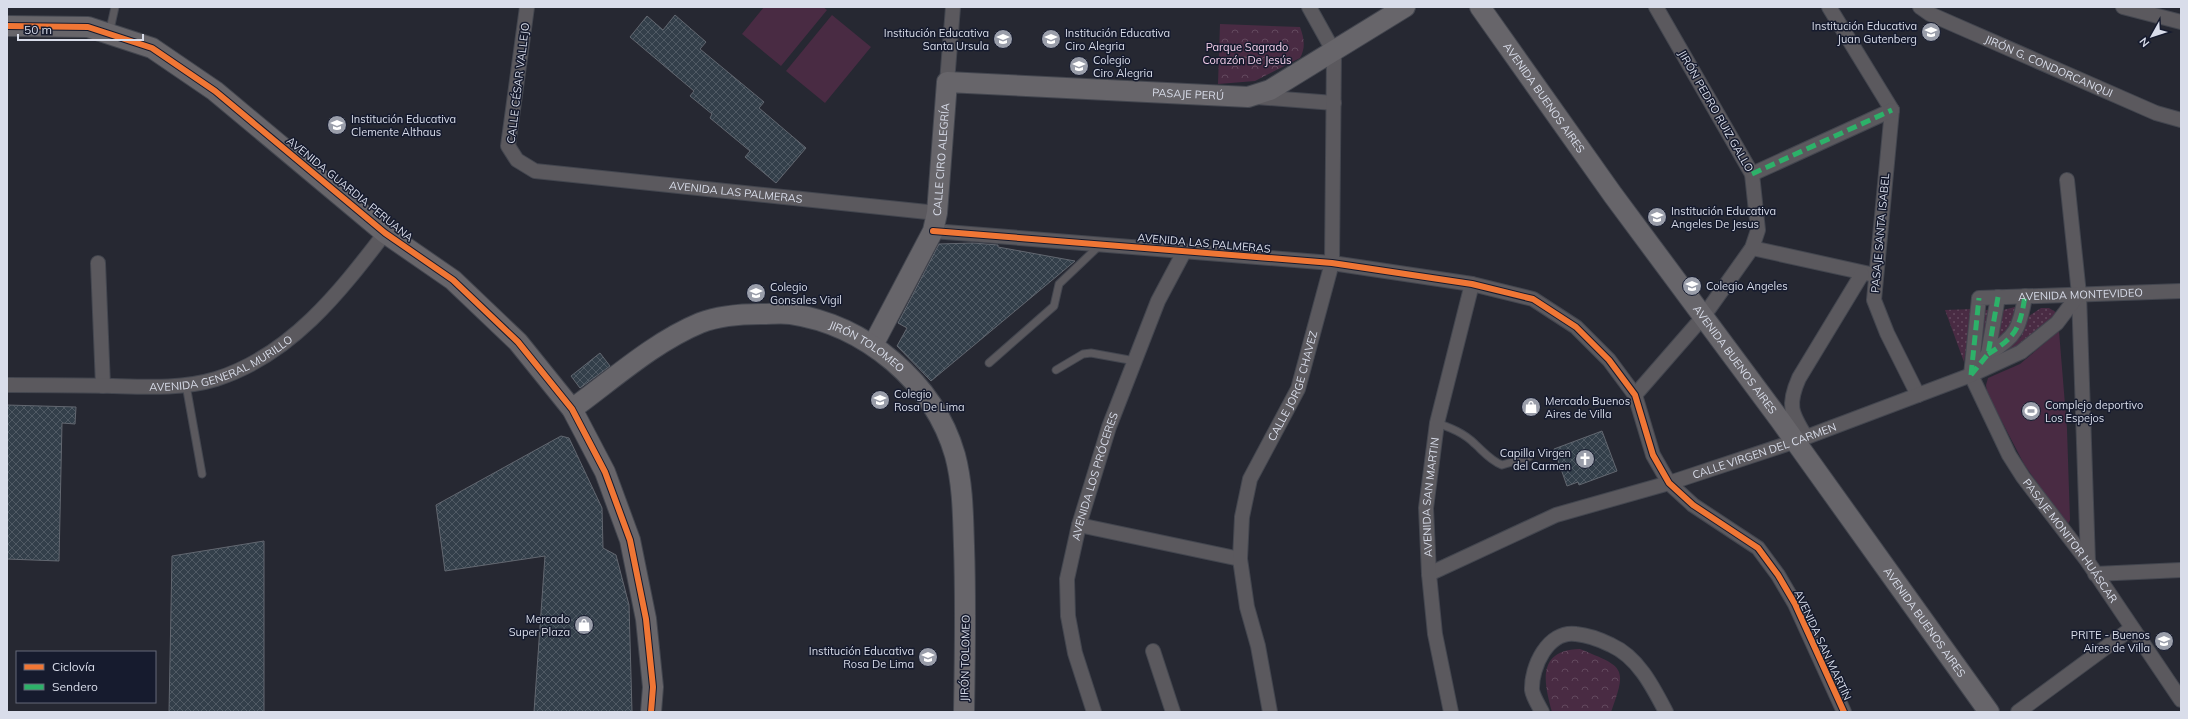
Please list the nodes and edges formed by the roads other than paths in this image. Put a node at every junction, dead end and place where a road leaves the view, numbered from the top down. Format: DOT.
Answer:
graph roads {
  1 [pos="115,7"];
  2 [pos="527,7"];
  3 [pos="953,7"];
  4 [pos="1309,7"];
  5 [pos="1405,7"];
  6 [pos="1480,7"];
  7 [pos="1656,7"];
  8 [pos="1829,7"];
  9 [pos="1920,7"];
  10 [pos="2123,7"];
  11 [pos="2181,22"];
  12 [pos="7,26"];
  13 [pos="109,34"];
  14 [pos="1334,52"];
  15 [pos="947,82"];
  16 [pos="1248,97"];
  17 [pos="1334,103"];
  18 [pos="1892,110"];
  19 [pos="2181,120"];
  20 [pos="535,171"];
  21 [pos="1752,174"];
  22 [pos="2067,180"];
  23 [pos="935,222"];
  24 [pos="386,233"];
  25 [pos="1100,245"];
  26 [pos="1752,248"];
  27 [pos="1184,252"];
  28 [pos="98,263"];
  29 [pos="1332,263"];
  30 [pos="1869,274"];
  31 [pos="1472,284"];
  32 [pos="2181,291"];
  33 [pos="2079,294"];
  34 [pos="2025,296"];
  35 [pos="1998,297"];
  36 [pos="1703,317"];
  37 [pos="872,345"];
  38 [pos="1988,354"];
  39 [pos="1134,361"];
  40 [pos="989,363"];
  41 [pos="1056,370"];
  42 [pos="1970,375"];
  43 [pos="7,385"];
  44 [pos="186,385"];
  45 [pos="103,386"];
  46 [pos="1918,395"];
  47 [pos="1635,396"];
  48 [pos="572,409"];
  49 [pos="1437,423"];
  50 [pos="1801,439"];
  51 [pos="1529,457"];
  52 [pos="202,474"];
  53 [pos="1669,483"];
  54 [pos="1079,526"];
  55 [pos="1240,558"];
  56 [pos="2088,562"];
  57 [pos="2181,570"];
  58 [pos="1429,574"];
  59 [pos="2096,574"];
  60 [pos="2132,628"];
  61 [pos="1153,651"];
  62 [pos="2181,700"];
  63 [pos="651,712"];
  64 [pos="964,712"];
  65 [pos="1094,712"];
  66 [pos="1173,712"];
  67 [pos="1270,712"];
  68 [pos="1451,712"];
  69 [pos="1542,712"];
  70 [pos="1666,712"];
  71 [pos="1844,712"];
  72 [pos="1990,712"];
  73 [pos="2018,712"];
  1 -- 13 [label="lane"];
  2 -- 20 [label="street, CALLE CÉSAR VALLEJO"];
  3 -- 15 [label="street, CALLE CIRO ALEGRÍA"];
  4 -- 14 [label="street"];
  5 -- 14 [label="street, PASAJE PERÚ"];
  6 -- 36 [label="street, AVENIDA BUENOS AIRES"];
  7 -- 21 [label="street, JIRÓN PEDRO RUIZ GALLO"];
  8 -- 18 [label="street"];
  9 -- 19 [label="street, JIRÓN G. CONDORCANQUI"];
  10 -- 11 [label="street"];
  12 -- 13 [label="street, AVENIDA GUARDIA PERUANA"];
  13 -- 24 [label="street, AVENIDA GUARDIA PERUANA"];
  14 -- 16 [label="street, PASAJE PERÚ"];
  14 -- 17 [label="street, CALLE JORGE CHAVEZ"];
  15 -- 16 [label="street, PASAJE PERÚ"];
  15 -- 23 [label="street, CALLE CIRO ALEGRÍA"];
  16 -- 17 [label="street"];
  17 -- 29 [label="street, CALLE JORGE CHAVEZ"];
  18 -- 21 [label="street"];
  18 -- 30 [label="street, PASAJE SANTA ISABEL"];
  20 -- 23 [label="street, AVENIDA LAS PALMERAS"];
  21 -- 26 [label="street, JIRÓN PEDRO RUIZ GALLO"];
  22 -- 33 [label="street"];
  23 -- 25 [label="street, AVENIDA LAS PALMERAS"];
  23 -- 37 [label="street, CALLE CIRO ALEGRÍA"];
  24 -- 44 [label="street, AVENIDA GENERAL MURILLO"];
  24 -- 48 [label="street, AVENIDA GUARDIA PERUANA"];
  25 -- 27 [label="street, AVENIDA LAS PALMERAS"];
  25 -- 40 [label="lane"];
  26 -- 30 [label="street"];
  26 -- 36 [label="street, JIRÓN PEDRO RUIZ GALLO"];
  27 -- 29 [label="street, AVENIDA LAS PALMERAS"];
  27 -- 39 [label="street, AVENIDA LOS PRÓCERES"];
  28 -- 45 [label="street"];
  29 -- 31 [label="street, AVENIDA LAS PALMERAS"];
  29 -- 55 [label="street, CALLE JORGE CHAVEZ"];
  30 -- 46 [label="street, PASAJE SANTA ISABEL"];
  30 -- 50 [label="street"];
  31 -- 47 [label="street, AVENIDA SAN MARTÍN"];
  31 -- 49 [label="street, AVENIDA SAN MARTIN"];
  32 -- 33 [label="street, AVENIDA MONTEVIDEO"];
  33 -- 34 [label="street, AVENIDA MONTEVIDEO"];
  33 -- 42 [label="street, CALLE VIRGEN DEL CARMEN"];
  33 -- 56 [label="street"];
  34 -- 35 [label="street, AVENIDA MONTEVIDEO"];
  34 -- 38 [label="street"];
  35 -- 38 [label="street"];
  35 -- 42 [label="street, AVENIDA MONTEVIDEO"];
  36 -- 47 [label="street, JIRÓN PEDRO RUIZ GALLO"];
  36 -- 50 [label="street, AVENIDA BUENOS AIRES"];
  37 -- 48 [label="street, JIRÓN TOLOMEO"];
  37 -- 64 [label="street, JIRÓN TOLOMEO"];
  38 -- 42 [label="street"];
  39 -- 41 [label="lane"];
  39 -- 54 [label="street, AVENIDA LOS PRÓCERES"];
  42 -- 46 [label="street, CALLE VIRGEN DEL CARMEN"];
  42 -- 56 [label="street, PASAJE MONITOR HUÁSCAR"];
  43 -- 45 [label="street, AVENIDA GENERAL MURILLO"];
  44 -- 45 [label="street, AVENIDA GENERAL MURILLO"];
  44 -- 52 [label="lane"];
  46 -- 50 [label="street, CALLE VIRGEN DEL CARMEN"];
  47 -- 53 [label="street, AVENIDA SAN MARTÍN"];
  48 -- 63 [label="street, AVENIDA GUARDIA PERUANA"];
  49 -- 51 [label="lane"];
  49 -- 58 [label="street, AVENIDA SAN MARTIN"];
  50 -- 53 [label="street, CALLE VIRGEN DEL CARMEN"];
  50 -- 72 [label="street, AVENIDA BUENOS AIRES"];
  53 -- 58 [label="street, CALLE VIRGEN DEL CARMEN"];
  53 -- 71 [label="street, AVENIDA SAN MARTÍN"];
  54 -- 55 [label="street"];
  54 -- 65 [label="street, AVENIDA LOS PRÓCERES"];
  55 -- 67 [label="street, CALLE JORGE CHAVEZ"];
  56 -- 59 [label="street, PASAJE MONITOR HUÁSCAR"];
  57 -- 59 [label="street"];
  58 -- 68 [label="street, AVENIDA SAN MARTIN"];
  59 -- 60 [label="street, PASAJE MONITOR HUÁSCAR"];
  60 -- 62 [label="street, PASAJE MONITOR HUÁSCAR"];
  60 -- 73 [label="street"];
  61 -- 66 [label="street"];
  69 -- 70 [label="street"];
}
